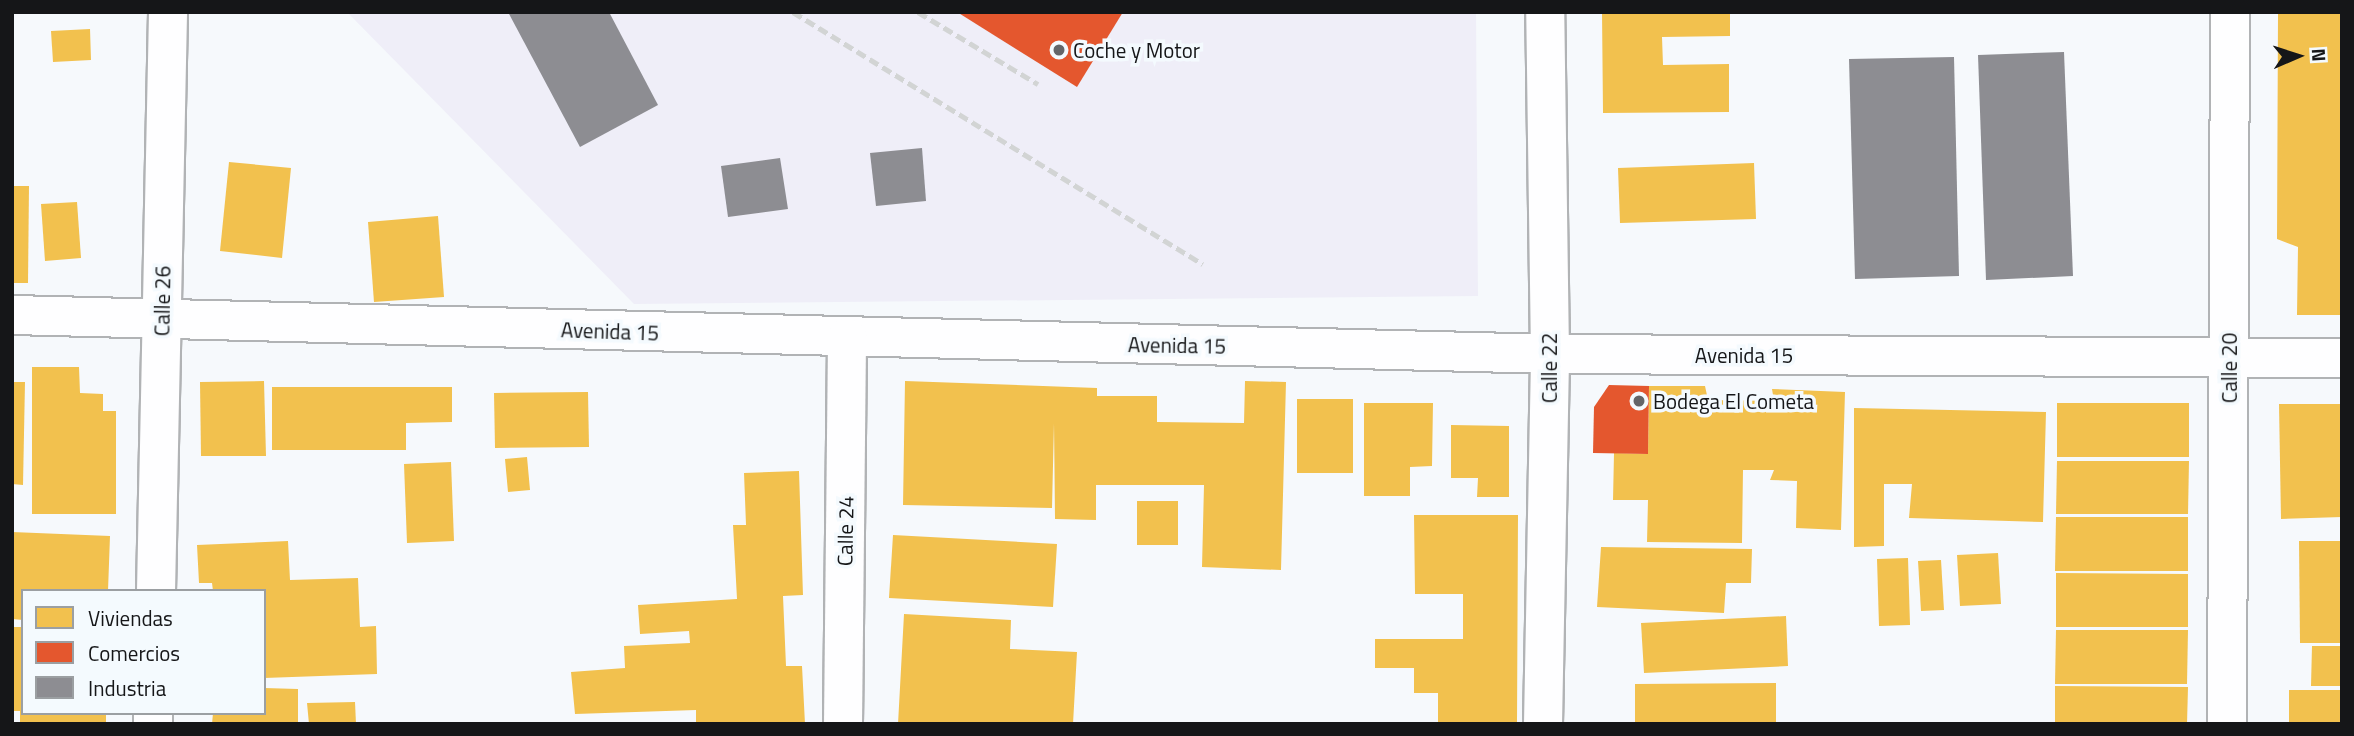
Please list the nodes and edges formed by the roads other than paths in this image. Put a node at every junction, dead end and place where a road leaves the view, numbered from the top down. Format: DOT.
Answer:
graph roads {
  1 [pos="168,12"];
  2 [pos="1545,12"];
  3 [pos="2230,12"];
  4 [pos="12,315"];
  5 [pos="161,318"];
  6 [pos="847,338"];
  7 [pos="1550,354"];
  8 [pos="2229,357"];
  9 [pos="2342,358"];
  10 [pos="156,589"];
  11 [pos="843,724"];
  12 [pos="1543,724"];
  13 [pos="2227,724"];
  1 -- 5 [label="street, Calle 26"];
  2 -- 7 [label="street, Calle 22"];
  3 -- 8 [label="street, Calle 20"];
  4 -- 5 [label="street, Avenida 15"];
  5 -- 6 [label="street, Avenida 15"];
  5 -- 10 [label="street, Calle 26"];
  6 -- 7 [label="street, Avenida 15"];
  6 -- 11 [label="street, Calle 24"];
  7 -- 8 [label="street, Avenida 15"];
  7 -- 12 [label="street, Calle 22"];
  8 -- 9 [label="street, Avenida 15"];
  8 -- 13 [label="street, Calle 20"];
}
